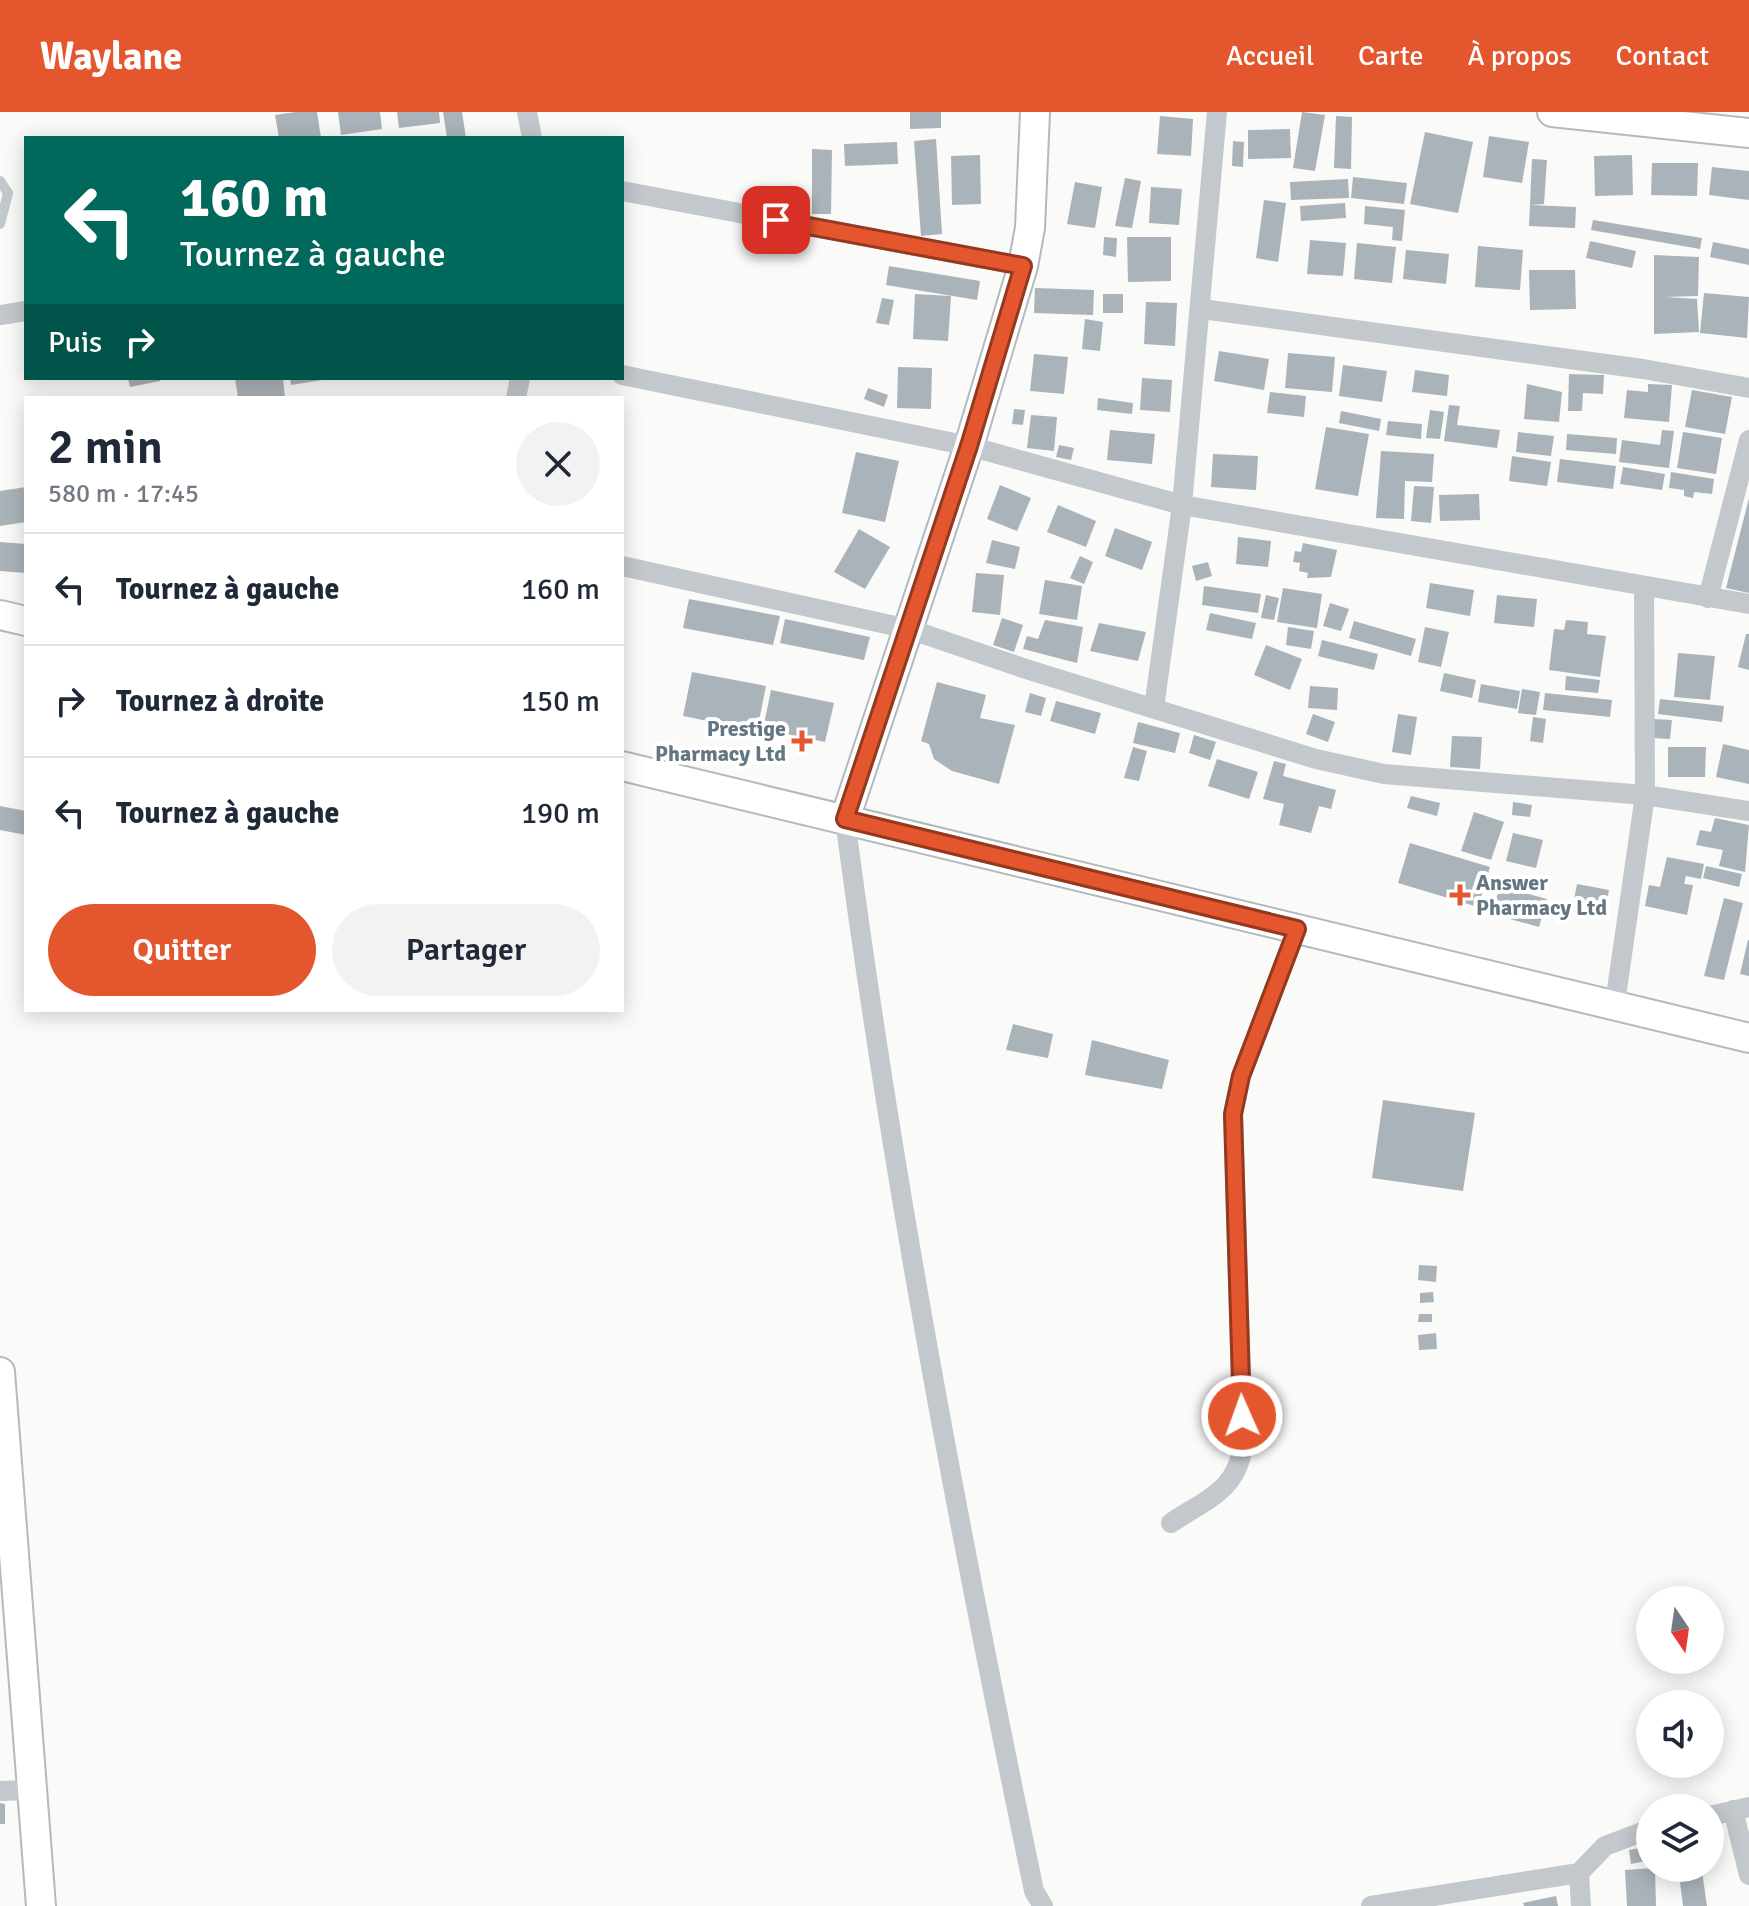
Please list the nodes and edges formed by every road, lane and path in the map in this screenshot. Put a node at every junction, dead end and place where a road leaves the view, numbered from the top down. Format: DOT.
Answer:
graph roads {
  1 [pos="527,112"];
  2 [pos="1035,112"];
  3 [pos="1217,112"];
  4 [pos="1552,112"];
  5 [pos="1749,133"];
  6 [pos="532,136"];
  7 [pos="0,181"];
  8 [pos="624,191"];
  9 [pos="0,224"];
  10 [pos="1023,266"];
  11 [pos="1202,309"];
  12 [pos="24,311"];
  13 [pos="0,315"];
  14 [pos="624,375"];
  15 [pos="1749,388"];
  16 [pos="1749,440"];
  17 [pos="969,446"];
  18 [pos="1182,505"];
  19 [pos="624,566"];
  20 [pos="1644,588"];
  21 [pos="1708,598"];
  22 [pos="1749,604"];
  23 [pos="0,615"];
  24 [pos="24,621"];
  25 [pos="909,629"];
  26 [pos="1154,708"];
  27 [pos="624,766"];
  28 [pos="1645,795"];
  29 [pos="1749,811"];
  30 [pos="845,819"];
  31 [pos="1297,929"];
  32 [pos="1615,1003"];
  33 [pos="1749,1038"];
  34 [pos="0,1372"];
  35 [pos="2,1453"];
  36 [pos="1171,1523"];
  37 [pos="9,1623"];
  38 [pos="31,1790"];
  39 [pos="0,1791"];
  40 [pos="1741,1809"];
  41 [pos="1636,1834"];
  42 [pos="1579,1873"];
  43 [pos="1749,1875"];
  44 [pos="1398,1904"];
  45 [pos="41,1906"];
  46 [pos="1043,1906"];
  47 [pos="1371,1906"];
  48 [pos="1581,1906"];
  1 -- 6 [label="street"];
  2 -- 10 [label="street"];
  3 -- 11 [label="street"];
  4 -- 5 [label="street"];
  7 -- 9 [label="lane"];
  8 -- 10 [label="street"];
  10 -- 17 [label="street"];
  11 -- 15 [label="street"];
  11 -- 18 [label="street"];
  12 -- 13 [label="street"];
  14 -- 17 [label="street"];
  16 -- 21 [label="street"];
  17 -- 18 [label="street"];
  17 -- 25 [label="street"];
  18 -- 20 [label="street"];
  18 -- 26 [label="street"];
  19 -- 25 [label="street"];
  20 -- 21 [label="street"];
  20 -- 28 [label="street"];
  21 -- 22 [label="street"];
  23 -- 24 [label="street"];
  25 -- 26 [label="street"];
  25 -- 30 [label="street"];
  26 -- 28 [label="street"];
  27 -- 30 [label="street"];
  28 -- 29 [label="street"];
  28 -- 32 [label="street"];
  30 -- 31 [label="street"];
  30 -- 46 [label="street"];
  31 -- 32 [label="street"];
  31 -- 36 [label="street"];
  32 -- 33 [label="street"];
  34 -- 35 [label="street"];
  35 -- 37 [label="street"];
  37 -- 38 [label="street"];
  38 -- 39 [label="street"];
  38 -- 45 [label="street"];
  40 -- 43 [label="street"];
  41 -- 42 [label="street"];
  42 -- 44 [label="street"];
  42 -- 48 [label="street"];
  44 -- 47 [label="street"];
}
